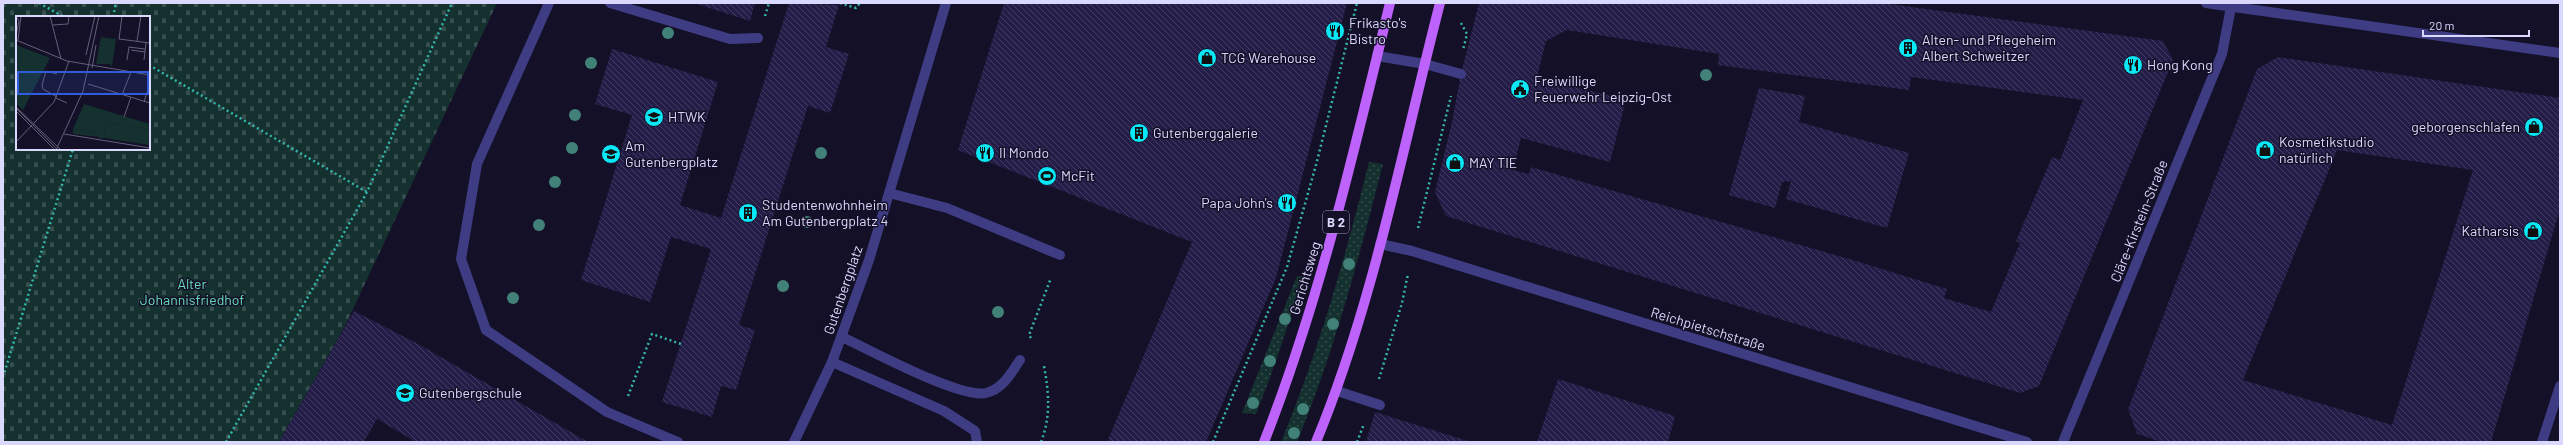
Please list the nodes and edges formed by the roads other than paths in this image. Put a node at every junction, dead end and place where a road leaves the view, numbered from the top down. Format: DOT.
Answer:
graph roads {
  1 [pos="549,3"];
  2 [pos="610,3"];
  3 [pos="946,3"];
  4 [pos="1390,3"];
  5 [pos="1440,3"];
  6 [pos="2206,3"];
  7 [pos="2231,7"];
  8 [pos="758,38"];
  9 [pos="2560,53"];
  10 [pos="1377,56"];
  11 [pos="1425,64"];
  12 [pos="1461,74"];
  13 [pos="889,193"];
  14 [pos="1380,244"];
  15 [pos="1060,255"];
  16 [pos="842,337"];
  17 [pos="1020,360"];
  18 [pos="832,362"];
  19 [pos="2560,386"];
  20 [pos="1337,391"];
  21 [pos="1380,405"];
  22 [pos="678,442"];
  23 [pos="794,442"];
  24 [pos="977,442"];
  25 [pos="1264,442"];
  26 [pos="1316,442"];
  27 [pos="2027,442"];
  28 [pos="2064,442"];
  29 [pos="2542,442"];
  1 -- 22 [label="street"];
  2 -- 8 [label="street"];
  3 -- 13 [label="street, Gutenbergplatz"];
  4 -- 10 [label="main road, Gerichtsweg / B 2"];
  5 -- 11 [label="main road"];
  6 -- 7 [label="street"];
  7 -- 9 [label="street"];
  7 -- 28 [label="street, Cläre-Kirstein-Straße"];
  10 -- 11 [label="street"];
  10 -- 25 [label="main road, Gerichtsweg / B 2"];
  11 -- 12 [label="street"];
  11 -- 14 [label="main road"];
  13 -- 15 [label="street"];
  13 -- 16 [label="street, Gutenbergplatz"];
  14 -- 20 [label="main road"];
  14 -- 27 [label="street, Reichpietschstraße"];
  16 -- 17 [label="street"];
  16 -- 18 [label="street, Gutenbergplatz"];
  18 -- 23 [label="street, Gutenbergplatz"];
  18 -- 24 [label="street"];
  19 -- 29 [label="street"];
  20 -- 21 [label="street"];
  20 -- 26 [label="main road"];
}
